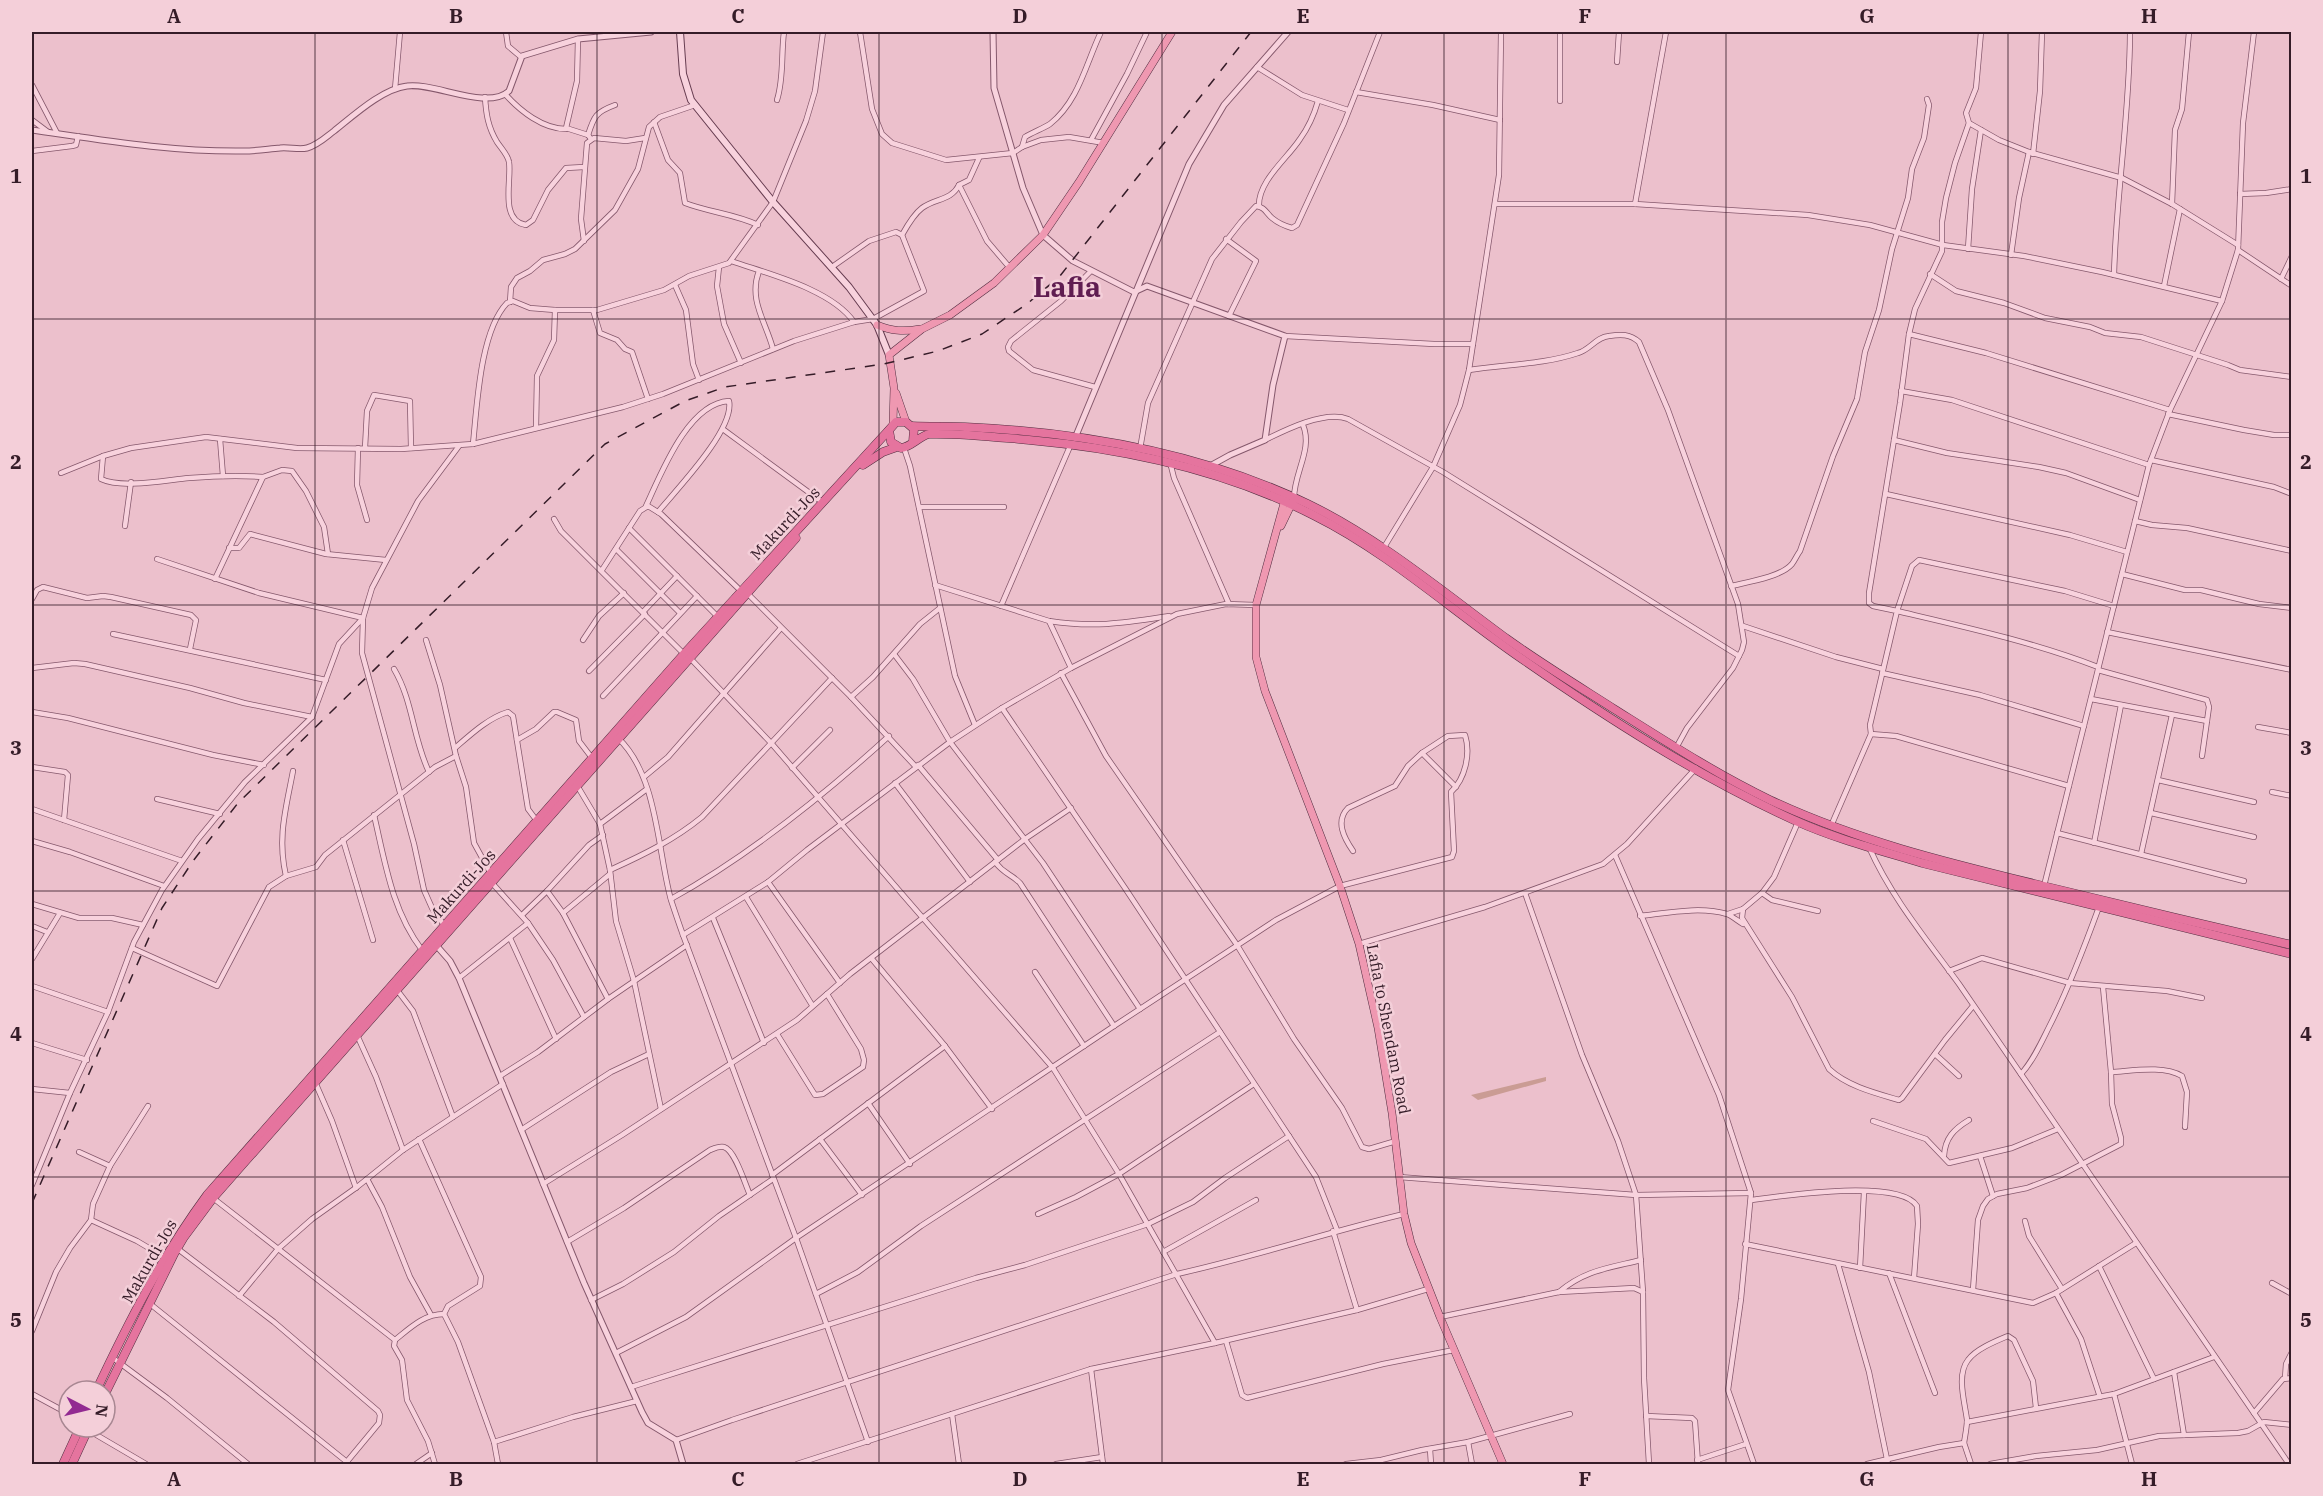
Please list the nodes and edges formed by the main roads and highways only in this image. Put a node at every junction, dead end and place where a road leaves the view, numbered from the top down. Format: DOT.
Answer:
graph roads {
  1 [pos="680,32"];
  2 [pos="1172,32"];
  3 [pos="875,322"];
  4 [pos="922,329"];
  5 [pos="890,355"];
  6 [pos="894,388"];
  7 [pos="909,424"];
  8 [pos="891,427"];
  9 [pos="913,441"];
  10 [pos="1073,441"];
  11 [pos="901,447"];
  12 [pos="1290,497"];
  13 [pos="744,592"];
  14 [pos="687,656"];
  15 [pos="617,737"];
  16 [pos="1697,766"];
  17 [pos="2214,931"];
  18 [pos="434,943"];
  19 [pos="2292,945"];
  20 [pos="2292,954"];
  21 [pos="116,1360"];
  22 [pos="104,1379"];
  23 [pos="110,1379"];
  24 [pos="79,1439"];
  25 [pos="82,1439"];
  26 [pos="63,1464"];
  27 [pos="72,1464"];
  28 [pos="1503,1464"];
  1 -- 3 [label="main road"];
  2 -- 4 [label="main road"];
  3 -- 4 [label="main road"];
  3 -- 5 [label="main road"];
  4 -- 5 [label="main road"];
  5 -- 6 [label="main road"];
  6 -- 7 [label="main road"];
  6 -- 8 [label="main road"];
  7 -- 8 [label="highway"];
  7 -- 9 [label="highway"];
  7 -- 10 [label="highway"];
  8 -- 11 [label="highway"];
  8 -- 13 [label="highway, Makurdi-Jos"];
  9 -- 10 [label="highway"];
  9 -- 11 [label="highway"];
  10 -- 12 [label="highway"];
  10 -- 12 [label="highway"];
  11 -- 13 [label="highway, Makurdi-Jos"];
  12 -- 16 [label="highway"];
  12 -- 16 [label="highway"];
  12 -- 28 [label="main road, Lafia to Shendam Road"];
  13 -- 14 [label="highway, Makurdi-Jos"];
  13 -- 14 [label="highway, Makurdi-Jos"];
  14 -- 15 [label="highway, Makurdi-Jos"];
  15 -- 18 [label="highway, Makurdi-Jos"];
  15 -- 18 [label="highway, Makurdi-Jos"];
  16 -- 17 [label="highway"];
  16 -- 17 [label="highway"];
  17 -- 19 [label="highway"];
  17 -- 20 [label="highway"];
  18 -- 21 [label="highway, Makurdi-Jos"];
  18 -- 21 [label="highway, Makurdi-Jos"];
  21 -- 22 [label="highway, Makurdi-Jos"];
  21 -- 23 [label="highway, Makurdi-Jos"];
  24 -- 26 [label="highway"];
  25 -- 27 [label="highway"];
}
